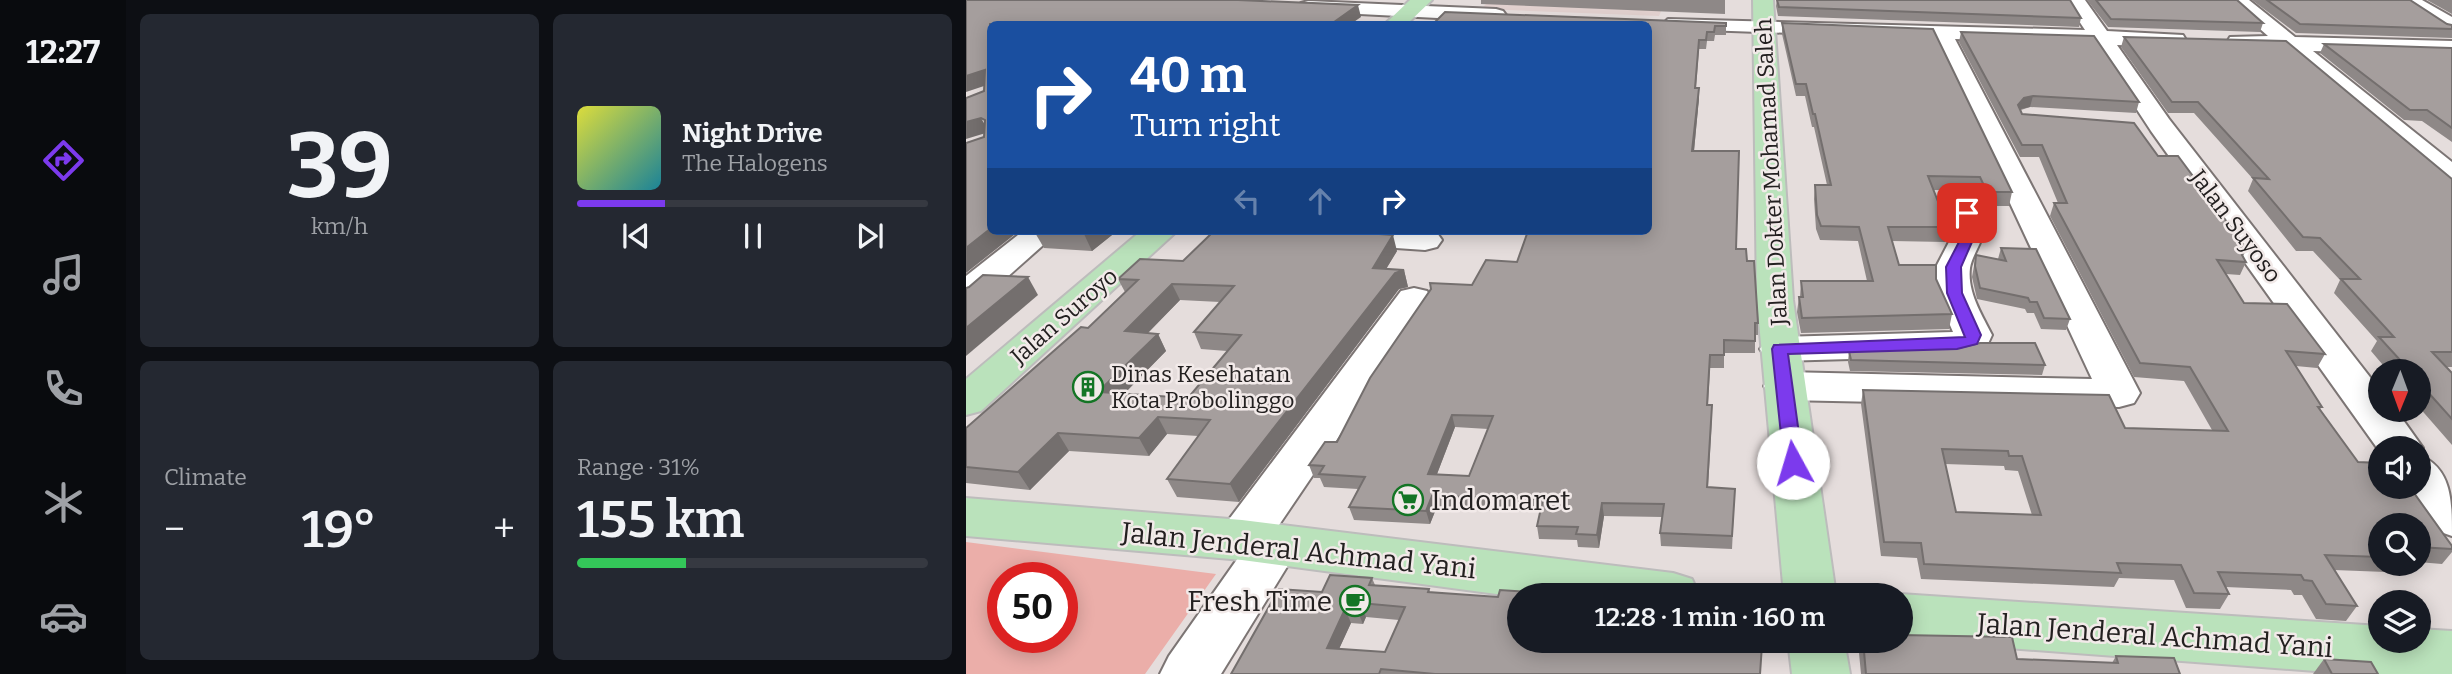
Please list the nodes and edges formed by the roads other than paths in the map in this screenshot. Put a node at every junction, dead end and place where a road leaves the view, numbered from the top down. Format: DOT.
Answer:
graph roads {
  1 [pos="2075,0"];
  2 [pos="2237,0"];
  3 [pos="2408,0"];
  4 [pos="1290,6"];
  5 [pos="1409,12"];
  6 [pos="1763,13"];
  7 [pos="1519,16"];
  8 [pos="1654,22"];
  9 [pos="1918,24"];
  10 [pos="2452,26"];
  11 [pos="2102,37"];
  12 [pos="2196,40"];
  13 [pos="2222,41"];
  14 [pos="2289,44"];
  15 [pos="2452,48"];
  16 [pos="2123,122"];
  17 [pos="2161,125"];
  18 [pos="2452,177"];
  19 [pos="1967,213"];
  20 [pos="1039,235"];
  21 [pos="1156,235"];
  22 [pos="1352,235"];
  23 [pos="1425,240"];
  24 [pos="966,294"];
  25 [pos="1414,299"];
  26 [pos="1782,368"];
  27 [pos="966,401"];
  28 [pos="2392,436"];
  29 [pos="2431,489"];
  30 [pos="966,517"];
  31 [pos="2452,517"];
  32 [pos="1259,542"];
  33 [pos="1579,583"];
  34 [pos="1809,583"];
  35 [pos="1913,619"];
  36 [pos="1818,653"];
  37 [pos="2169,655"];
  38 [pos="2452,656"];
  39 [pos="1189,674"];
  40 [pos="1821,674"];
  1 -- 11 [label="street, Jalan Suyoso"];
  2 -- 14 [label="street"];
  3 -- 10 [label="street"];
  4 -- 5 [label="street"];
  5 -- 7 [label="street"];
  6 -- 8 [label="street"];
  6 -- 9 [label="street"];
  6 -- 26 [label="main road, Jalan Dokter Mohamad Saleh"];
  9 -- 11 [label="street"];
  9 -- 26 [label="street"];
  11 -- 12 [label="street"];
  11 -- 17 [label="street, Jalan Suyoso"];
  13 -- 14 [label="street"];
  14 -- 15 [label="street"];
  14 -- 18 [label="street"];
  16 -- 17 [label="street"];
  17 -- 28 [label="street, Jalan Suyoso"];
  19 -- 26 [label="street"];
  20 -- 24 [label="street"];
  21 -- 27 [label="main road, Jalan Suroyo"];
  22 -- 23 [label="street"];
  25 -- 32 [label="street"];
  26 -- 34 [label="main road, Jalan Dokter Mohamad Saleh"];
  29 -- 31 [label="street"];
  30 -- 32 [label="main road, Jalan Jenderal Achmad Yani"];
  32 -- 33 [label="main road, Jalan Jenderal Achmad Yani"];
  32 -- 39 [label="street"];
  35 -- 37 [label="main road, Jalan Jenderal Achmad Yani"];
  36 -- 40 [label="main road"];
  37 -- 38 [label="main road, Jalan Jenderal Achmad Yani"];
}
